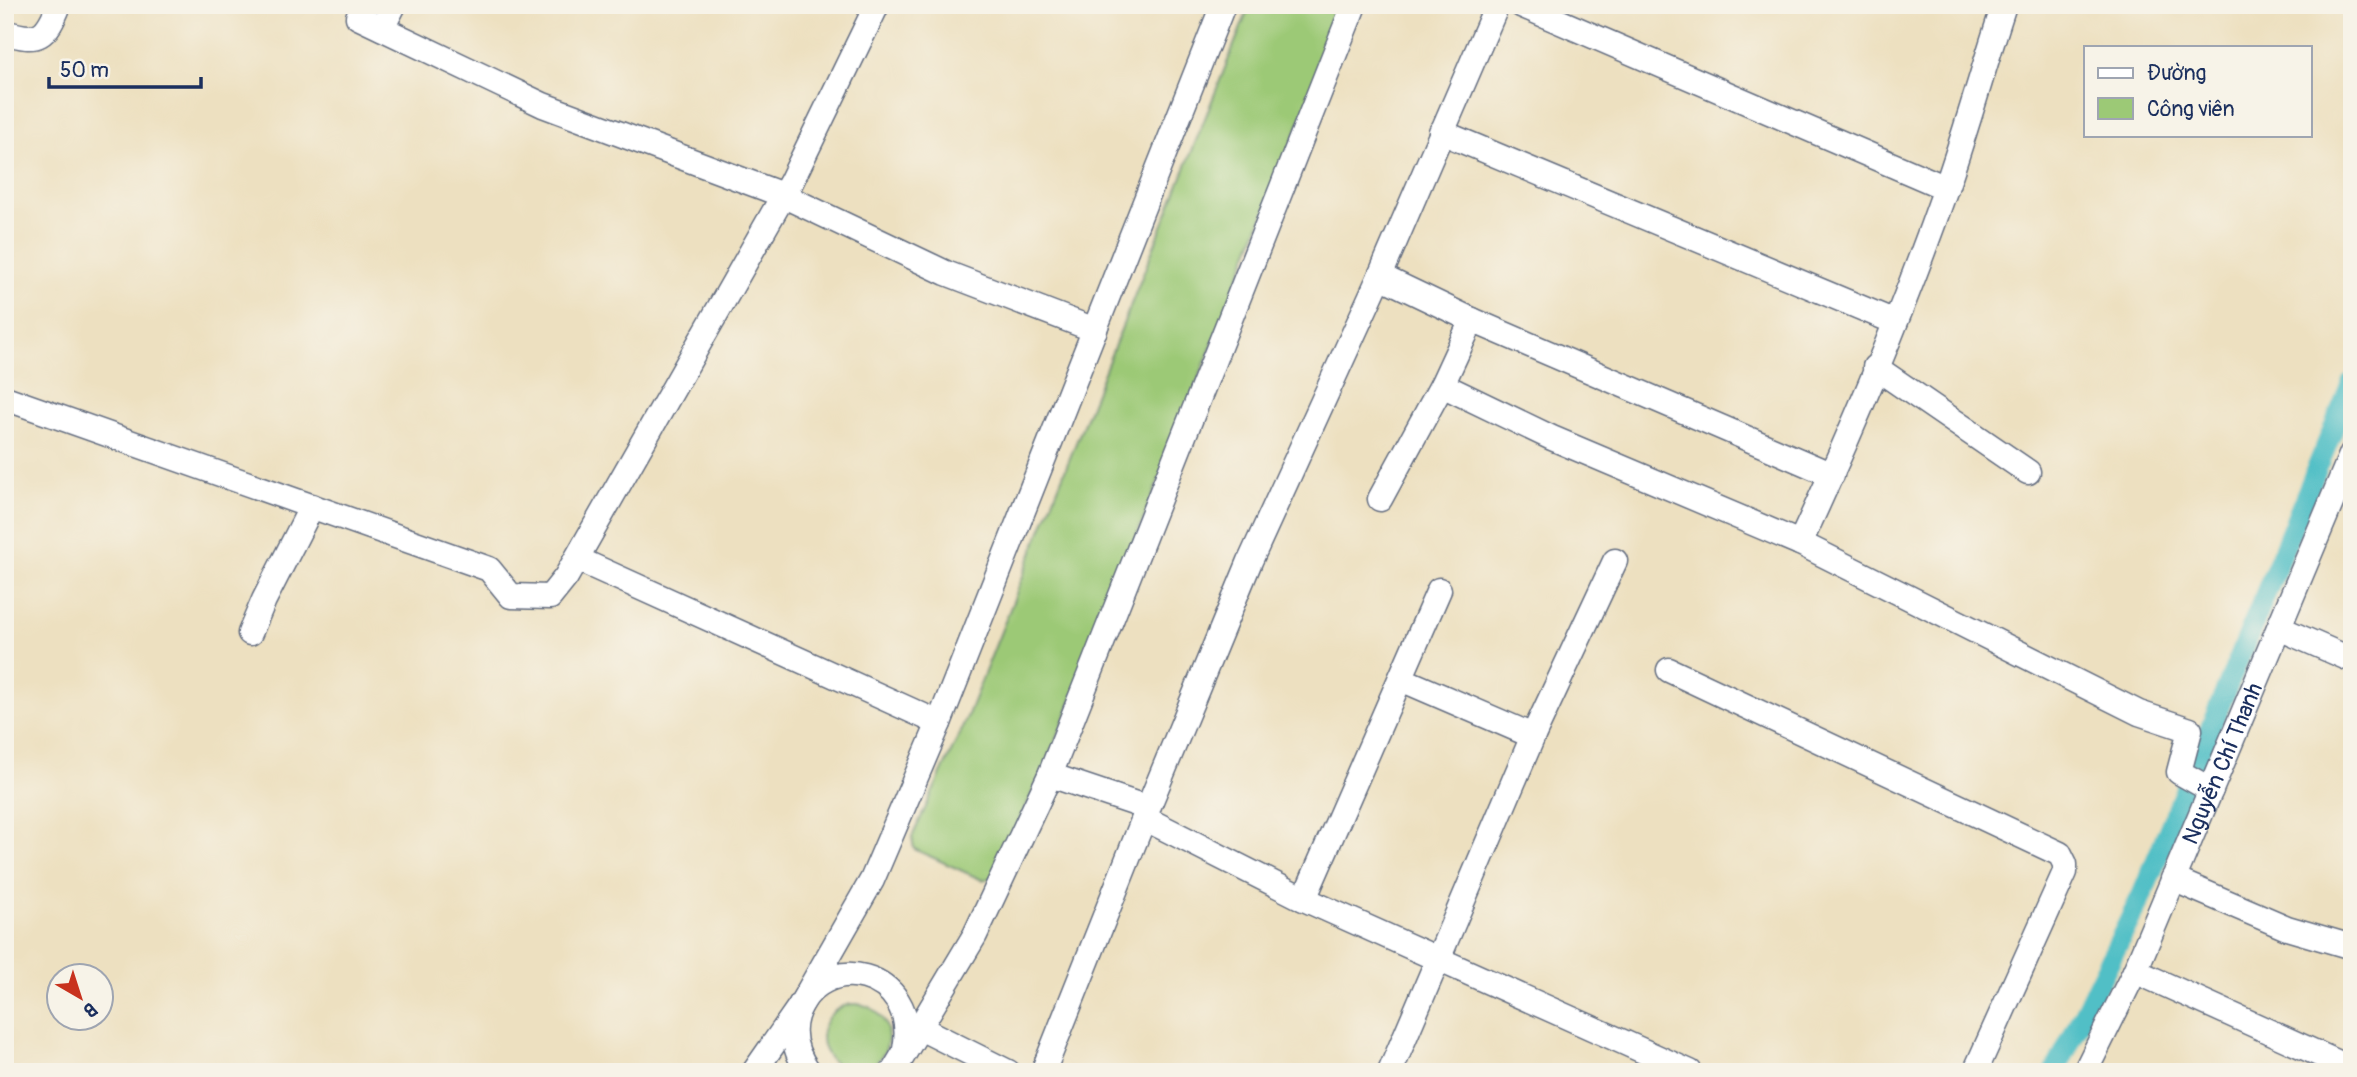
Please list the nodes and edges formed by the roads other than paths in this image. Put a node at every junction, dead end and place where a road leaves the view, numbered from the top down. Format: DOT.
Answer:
graph roads {
  1 [pos="59,5"];
  2 [pos="394,5"];
  3 [pos="877,5"];
  4 [pos="1223,5"];
  5 [pos="1354,5"];
  6 [pos="1497,5"];
  7 [pos="1521,5"];
  8 [pos="2004,5"];
  9 [pos="358,17"];
  10 [pos="382,28"];
  11 [pos="5,32"];
  12 [pos="1441,132"];
  13 [pos="1946,188"];
  14 [pos="784,195"];
  15 [pos="1380,276"];
  16 [pos="1472,320"];
  17 [pos="1895,322"];
  18 [pos="1095,330"];
  19 [pos="1875,368"];
  20 [pos="1442,385"];
  21 [pos="5,398"];
  22 [pos="2352,453"];
  23 [pos="2028,472"];
  24 [pos="1832,475"];
  25 [pos="1380,499"];
  26 [pos="312,506"];
  27 [pos="1800,543"];
  28 [pos="577,559"];
  29 [pos="1615,561"];
  30 [pos="1439,590"];
  31 [pos="2279,628"];
  32 [pos="250,633"];
  33 [pos="2352,660"];
  34 [pos="1669,670"];
  35 [pos="1401,679"];
  36 [pos="939,723"];
  37 [pos="1533,736"];
  38 [pos="1050,775"];
  39 [pos="2199,783"];
  40 [pos="1146,813"];
  41 [pos="2174,879"];
  42 [pos="1304,899"];
  43 [pos="2352,947"];
  44 [pos="1440,960"];
  45 [pos="2134,971"];
  46 [pos="797,1015"];
  47 [pos="920,1028"];
  48 [pos="1646,1063"];
  49 [pos="2352,1069"];
  50 [pos="894,1070"];
  51 [pos="754,1072"];
  52 [pos="775,1072"];
  53 [pos="810,1072"];
  54 [pos="1008,1072"];
  55 [pos="1043,1072"];
  56 [pos="1390,1072"];
  57 [pos="1689,1072"];
  58 [pos="1975,1072"];
  59 [pos="2085,1072"];
  1 -- 11 [label="street"];
  2 -- 10 [label="street"];
  3 -- 14 [label="street"];
  4 -- 18 [label="street"];
  5 -- 38 [label="street"];
  6 -- 12 [label="street"];
  7 -- 13 [label="street"];
  8 -- 13 [label="street"];
  9 -- 10 [label="street"];
  10 -- 14 [label="street"];
  12 -- 15 [label="street"];
  12 -- 17 [label="street"];
  13 -- 17 [label="street"];
  14 -- 18 [label="street"];
  14 -- 28 [label="street"];
  15 -- 16 [label="street"];
  15 -- 40 [label="street"];
  16 -- 20 [label="street"];
  16 -- 24 [label="street"];
  17 -- 19 [label="street"];
  18 -- 36 [label="street"];
  19 -- 23 [label="street"];
  19 -- 24 [label="street"];
  20 -- 25 [label="street"];
  20 -- 27 [label="street"];
  21 -- 26 [label="street"];
  22 -- 31 [label="street, Nguyễn Chí Thanh"];
  24 -- 27 [label="street"];
  26 -- 28 [label="street"];
  26 -- 32 [label="street"];
  27 -- 39 [label="street"];
  28 -- 36 [label="street"];
  29 -- 37 [label="street"];
  30 -- 35 [label="street"];
  31 -- 33 [label="street"];
  31 -- 39 [label="street, Nguyễn Chí Thanh"];
  34 -- 58 [label="street"];
  35 -- 37 [label="street"];
  35 -- 42 [label="street"];
  36 -- 46 [label="street"];
  37 -- 44 [label="street"];
  38 -- 40 [label="street"];
  38 -- 47 [label="street"];
  39 -- 41 [label="street, Nguyễn Chí Thanh"];
  40 -- 42 [label="street"];
  40 -- 55 [label="street"];
  41 -- 43 [label="street"];
  41 -- 45 [label="street, Nguyễn Chí Thanh"];
  42 -- 44 [label="street"];
  44 -- 48 [label="street"];
  44 -- 56 [label="street"];
  45 -- 49 [label="street"];
  45 -- 59 [label="street, Nguyễn Chí Thanh"];
  46 -- 50 [label="street"];
  46 -- 51 [label="street"];
  46 -- 52 [label="street"];
  46 -- 53 [label="street"];
  47 -- 50 [label="street"];
  47 -- 54 [label="street"];
  48 -- 57 [label="street"];
}
